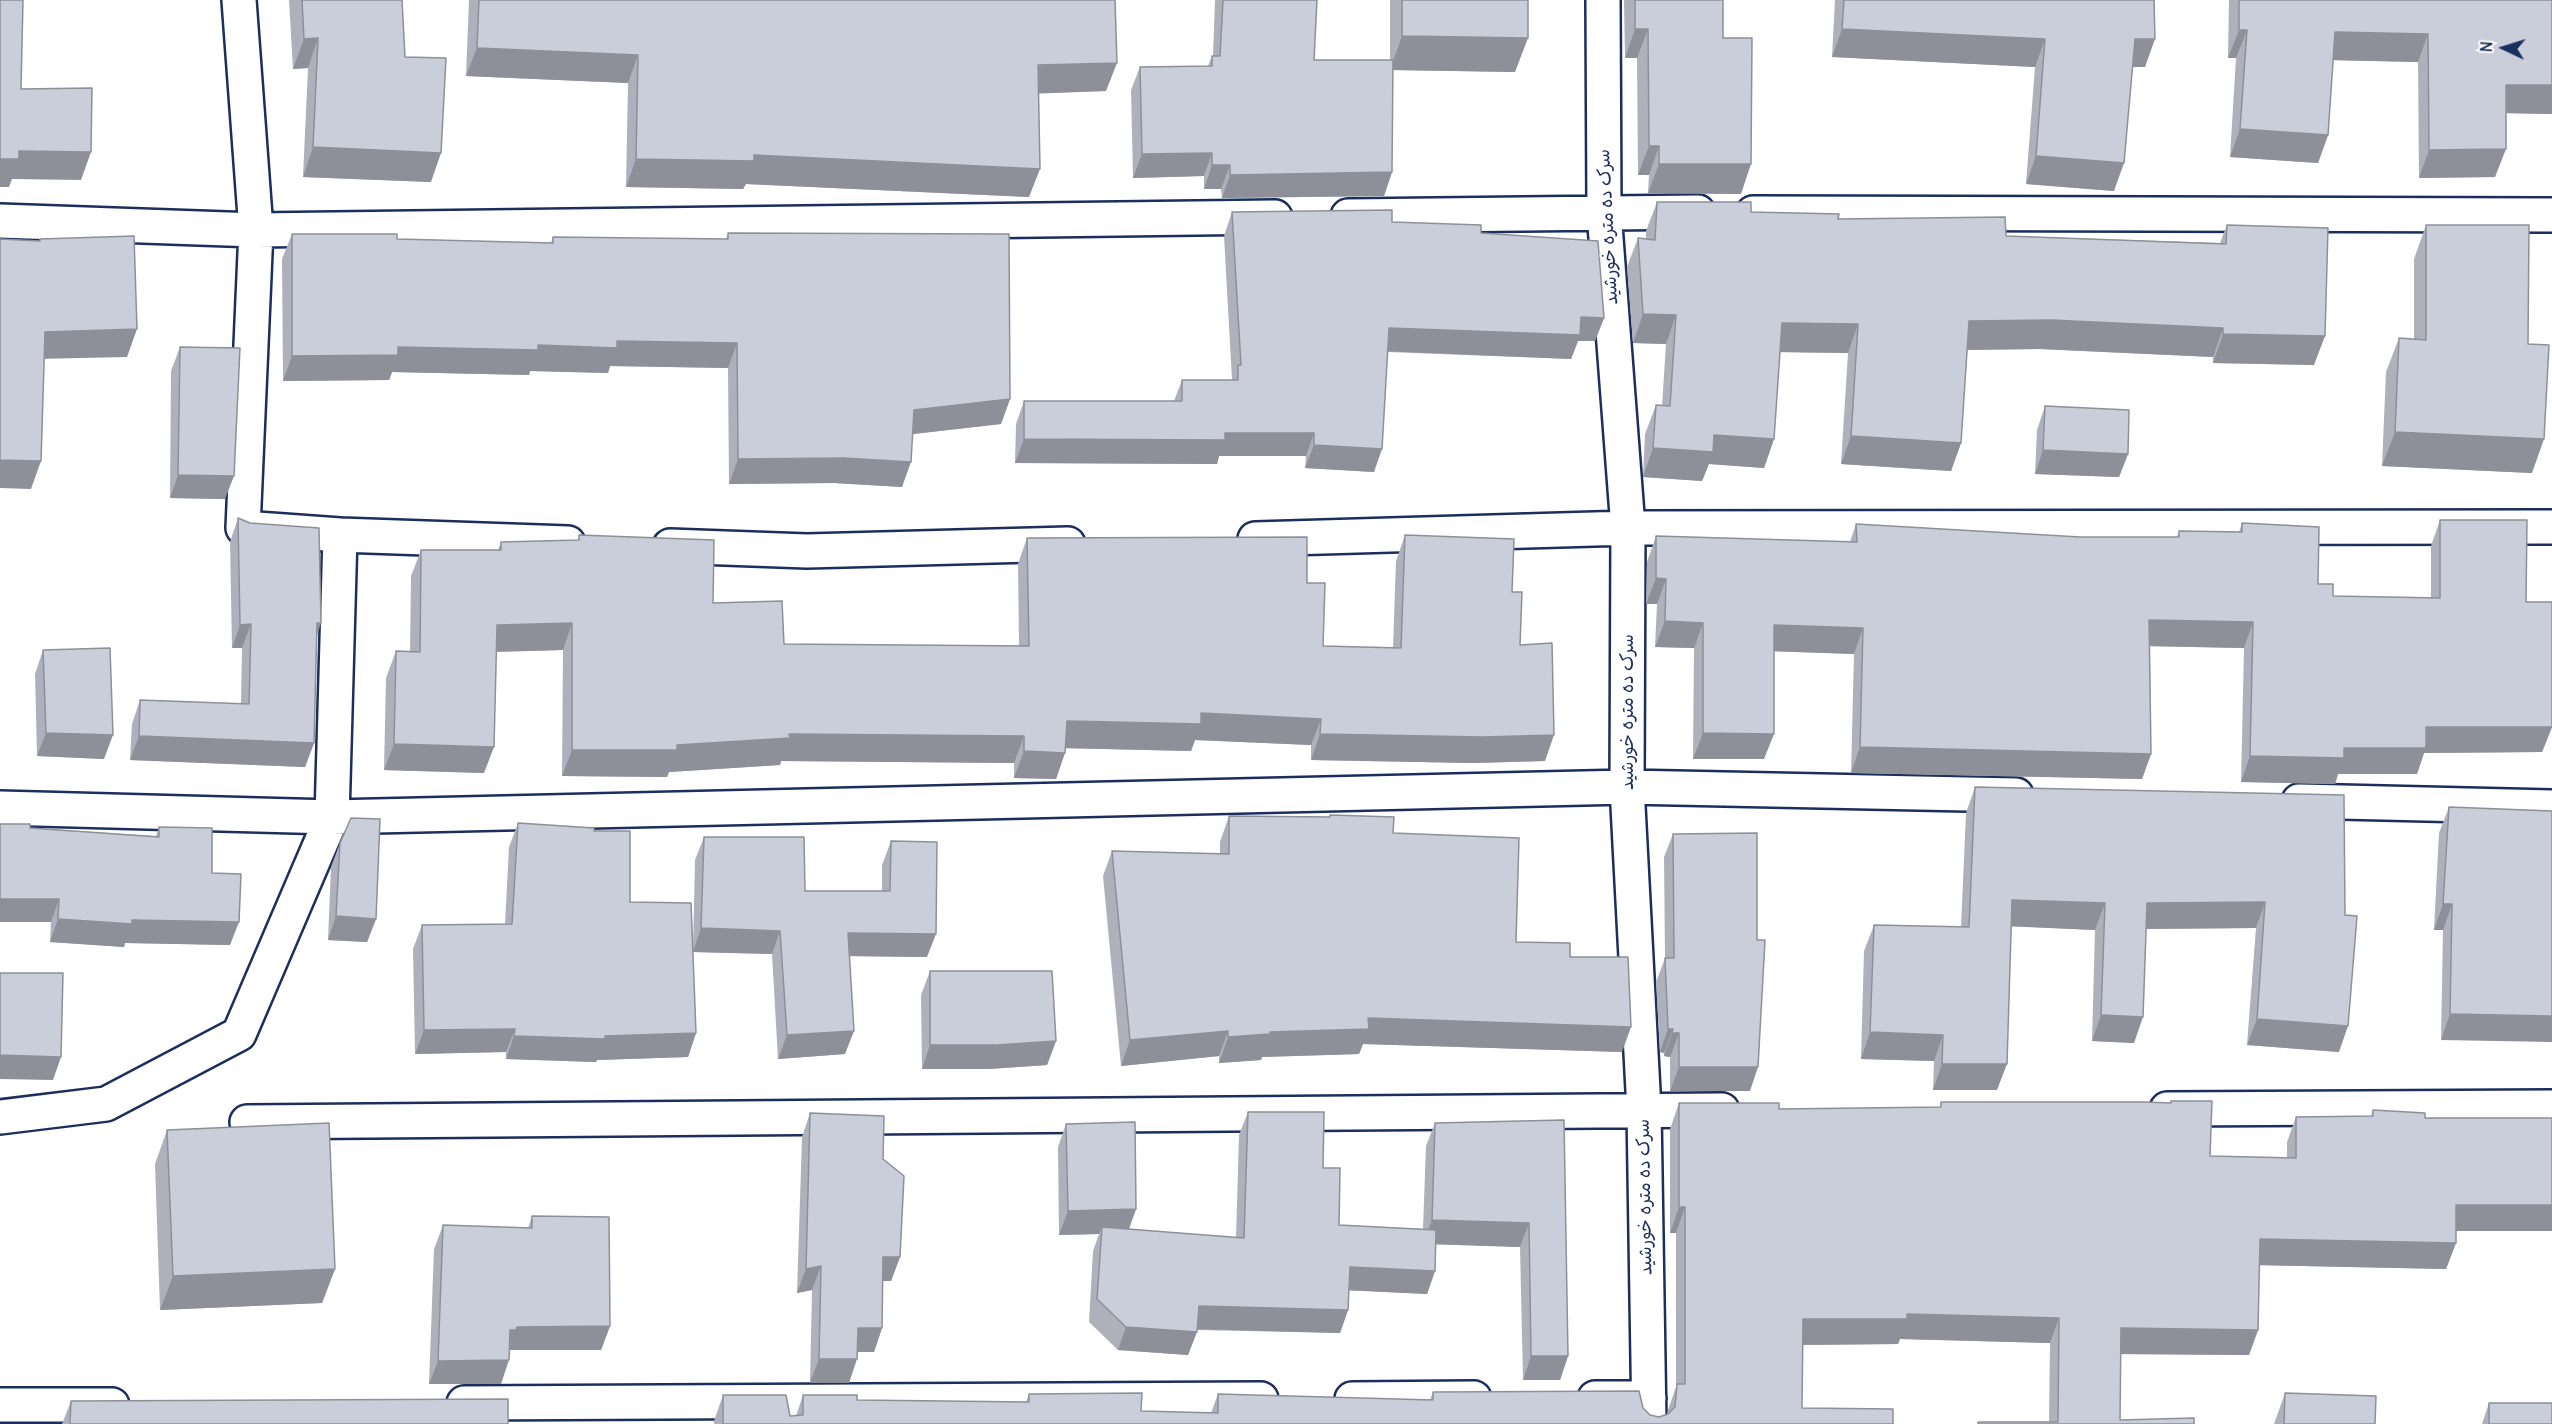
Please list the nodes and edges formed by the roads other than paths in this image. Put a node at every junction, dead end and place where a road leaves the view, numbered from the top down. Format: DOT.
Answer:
graph roads {
  1 [pos="239,0"];
  2 [pos="1603,0"];
  3 [pos="1604,212"];
  4 [pos="2552,215"];
  5 [pos="0,221"];
  6 [pos="256,230"];
  7 [pos="2552,527"];
  8 [pos="1628,528"];
  9 [pos="340,535"];
  10 [pos="1223,540"];
  11 [pos="1093,543"];
  12 [pos="603,544"];
  13 [pos="639,545"];
  14 [pos="1627,787"];
  15 [pos="2042,796"];
  16 [pos="2267,801"];
  17 [pos="2552,807"];
  18 [pos="0,808"];
  19 [pos="332,817"];
  20 [pos="2552,1107"];
  21 [pos="2134,1109"];
  22 [pos="1644,1110"];
  23 [pos="1751,1110"];
  24 [pos="0,1117"];
  25 [pos="247,1122"];
  26 [pos="1505,1398"];
  27 [pos="1565,1398"];
  28 [pos="1290,1399"];
  29 [pos="1326,1399"];
  30 [pos="430,1403"];
  31 [pos="0,1405"];
  32 [pos="143,1405"];
  33 [pos="1649,1411"];
  1 -- 6 [label="street"];
  2 -- 3 [label="street, سرک ده متره خورشید"];
  3 -- 4 [label="street"];
  3 -- 6 [label="street"];
  3 -- 8 [label="street, سرک ده متره خورشید"];
  5 -- 6 [label="street"];
  6 -- 9 [label="street"];
  7 -- 8 [label="street"];
  8 -- 10 [label="street"];
  8 -- 14 [label="street, سرک ده متره خورشید"];
  9 -- 12 [label="street"];
  9 -- 19 [label="street"];
  11 -- 13 [label="street"];
  14 -- 15 [label="street"];
  14 -- 19 [label="street"];
  14 -- 22 [label="street, سرک ده متره خورشید"];
  16 -- 17 [label="street"];
  18 -- 19 [label="street"];
  19 -- 24 [label="street"];
  20 -- 21 [label="street"];
  22 -- 23 [label="street"];
  22 -- 25 [label="street"];
  22 -- 33 [label="street, سرک ده متره خورشید"];
  26 -- 29 [label="street"];
  27 -- 33 [label="street"];
  28 -- 30 [label="street"];
  31 -- 32 [label="street"];
}
